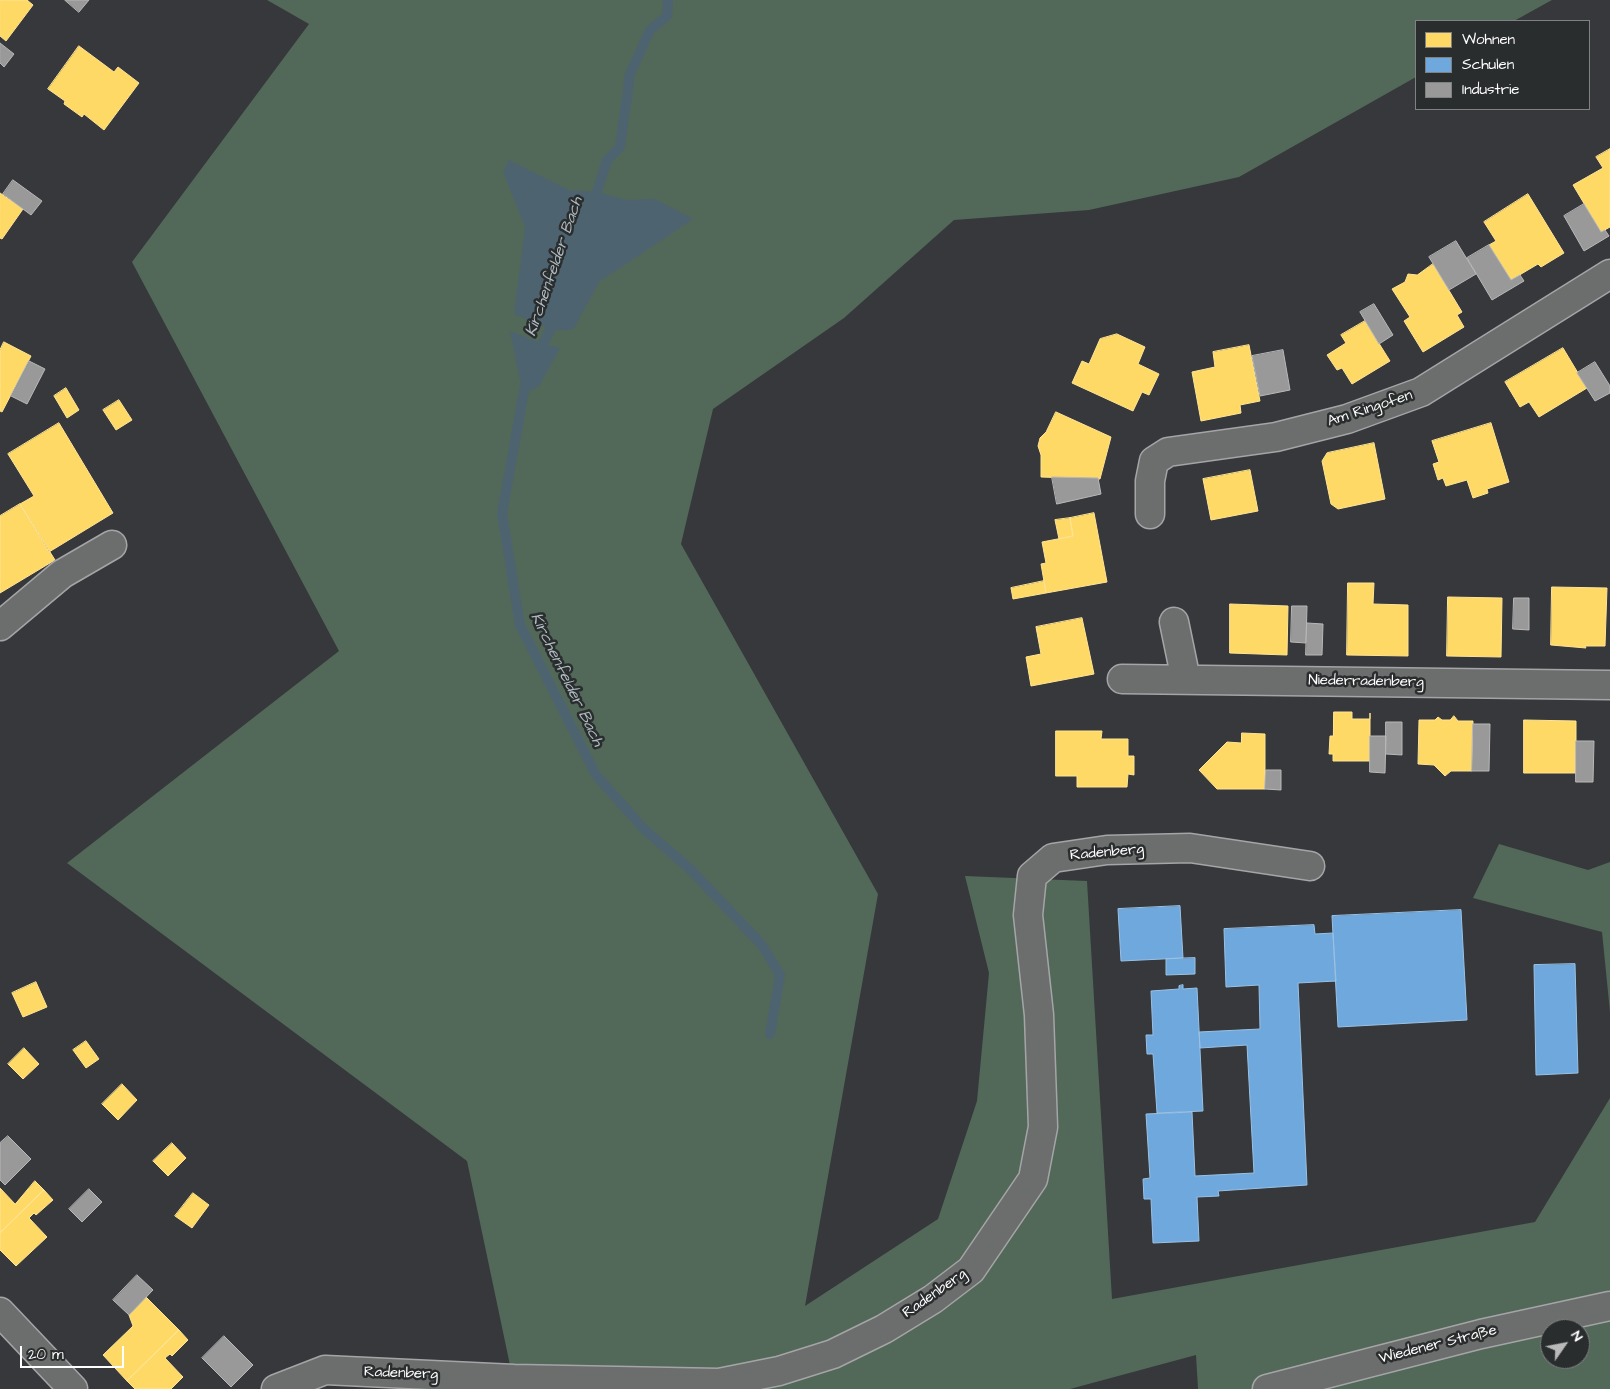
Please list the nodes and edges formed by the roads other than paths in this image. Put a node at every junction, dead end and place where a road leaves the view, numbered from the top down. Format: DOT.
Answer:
graph roads {
  1 [pos="1610,274"];
  2 [pos="1150,514"];
  3 [pos="112,545"];
  4 [pos="1174,622"];
  5 [pos="0,626"];
  6 [pos="1122,679"];
  7 [pos="1186,680"];
  8 [pos="1610,685"];
  9 [pos="1310,866"];
  10 [pos="1610,1306"];
  11 [pos="0,1312"];
  12 [pos="73,1389"];
  13 [pos="276,1389"];
  14 [pos="1267,1389"];
  1 -- 2 [label="street, Am Ringofen"];
  3 -- 5 [label="street"];
  4 -- 7 [label="street"];
  6 -- 7 [label="street, Niederradenberg"];
  7 -- 8 [label="street, Niederradenberg"];
  9 -- 13 [label="street, Radenberg"];
  10 -- 14 [label="street, Wiedener Straße"];
  11 -- 12 [label="street"];
}
